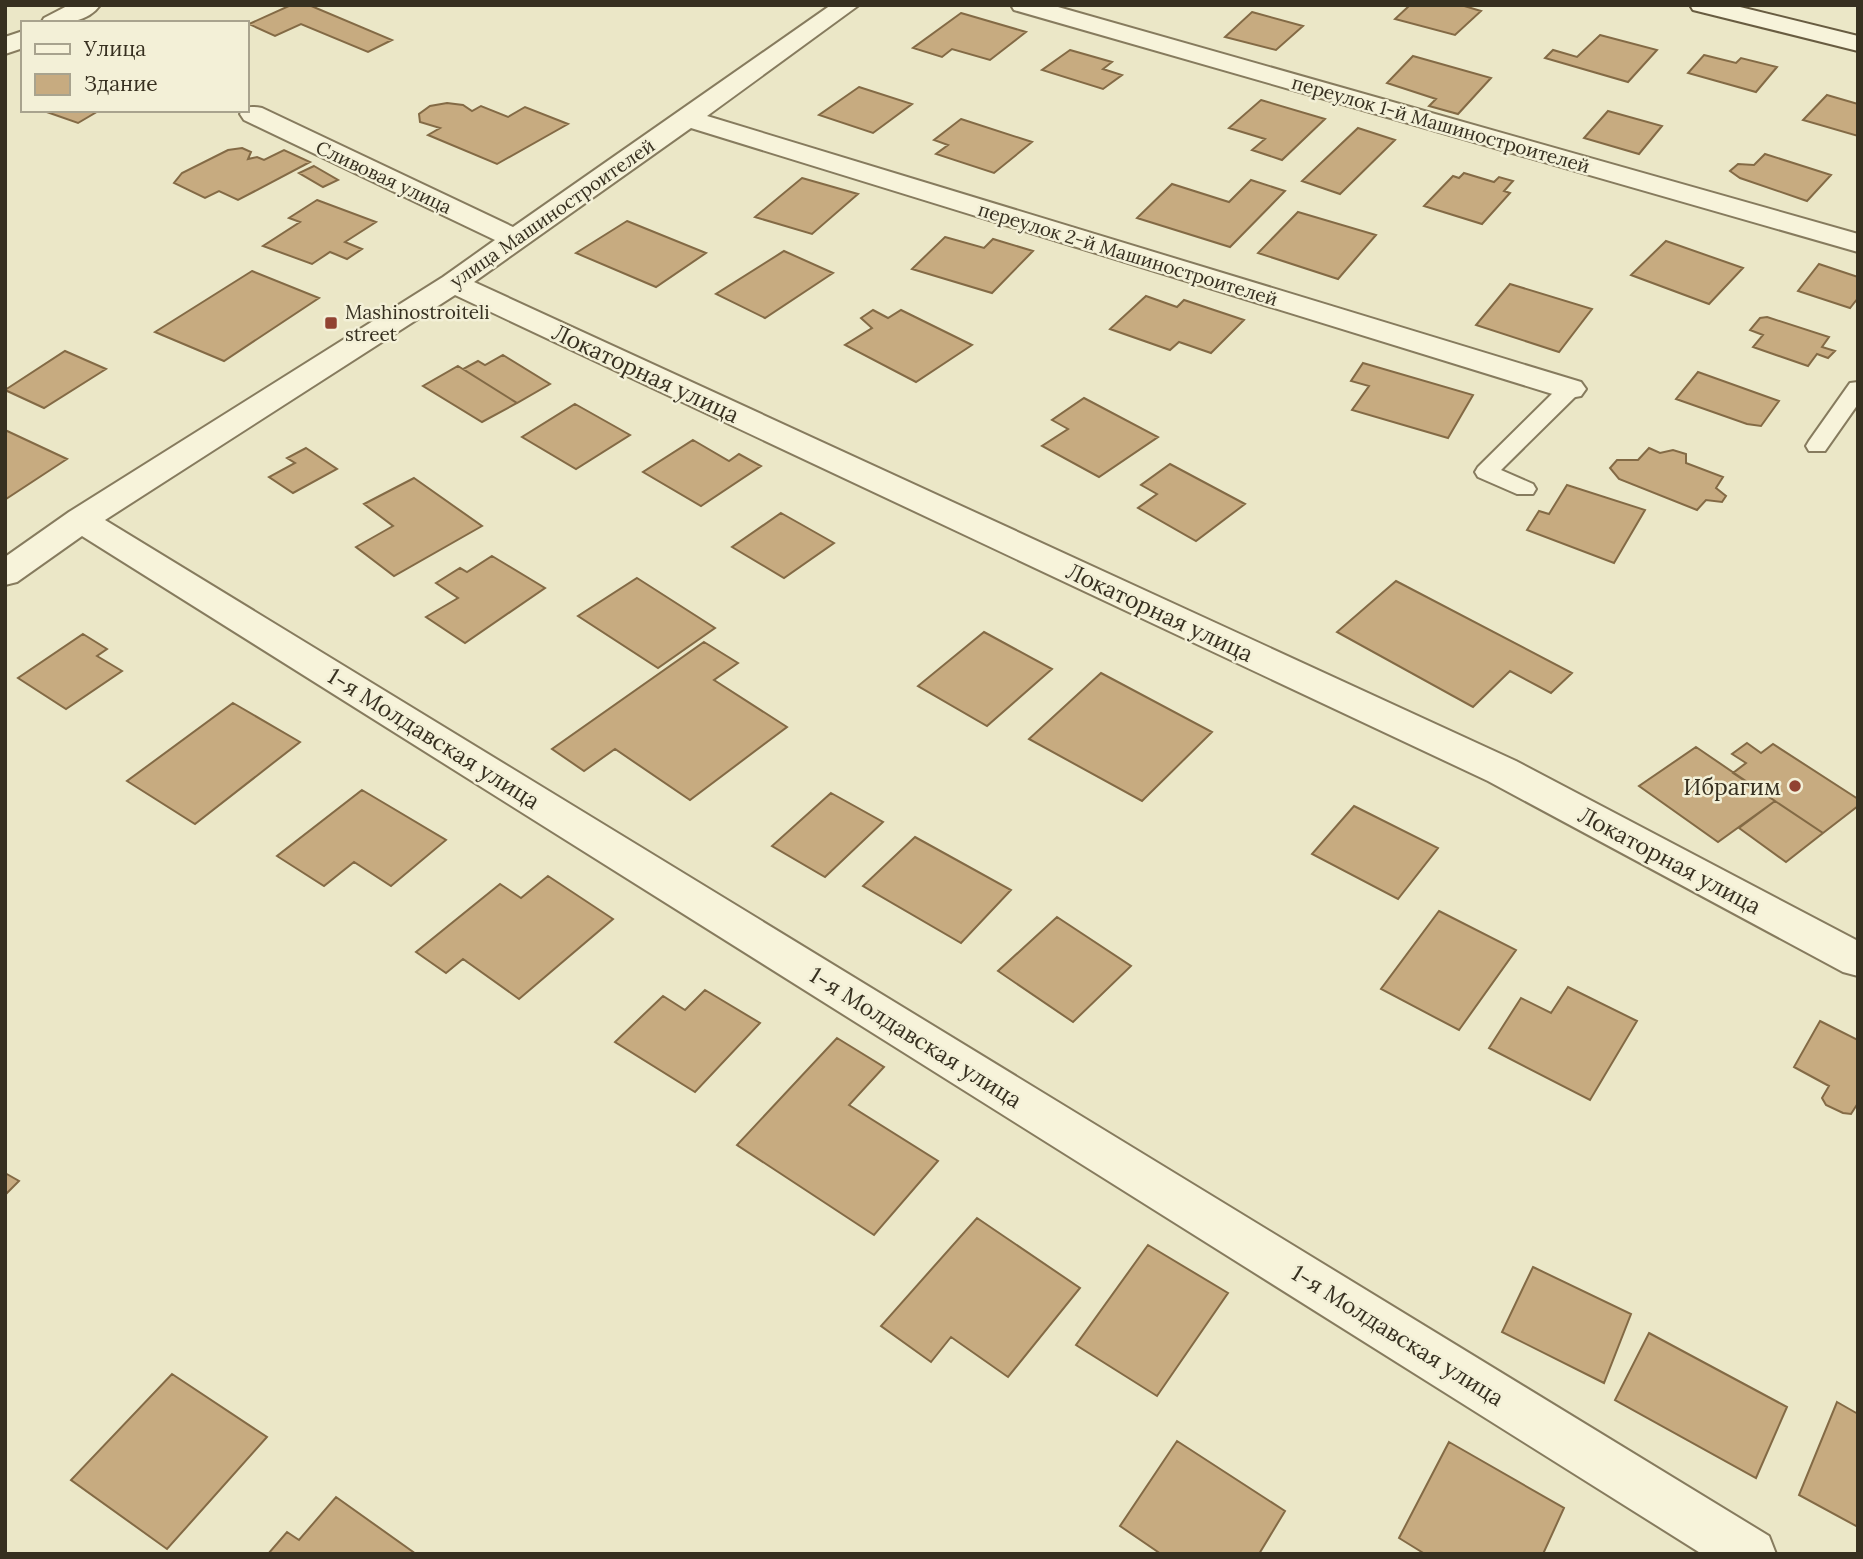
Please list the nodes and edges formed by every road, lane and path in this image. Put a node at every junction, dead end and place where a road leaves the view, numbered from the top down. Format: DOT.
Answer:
graph roads {
  1 [pos="88,5"];
  2 [pos="847,5"];
  3 [pos="1023,5"];
  4 [pos="1702,5"];
  5 [pos="57,21"];
  6 [pos="21,39"];
  7 [pos="1858,44"];
  8 [pos="5,47"];
  9 [pos="253,114"];
  10 [pos="687,118"];
  11 [pos="515,239"];
  12 [pos="1858,243"];
  13 [pos="453,283"];
  14 [pos="1858,388"];
  15 [pos="1570,389"];
  16 [pos="1817,446"];
  17 [pos="1525,489"];
  18 [pos="81,520"];
  19 [pos="5,574"];
  20 [pos="1858,960"];
  21 [pos="1750,1554"];
  1 -- 5 [label="street"];
  2 -- 10 [label="street, улица Машиностроителей"];
  3 -- 12 [label="street, переулок 1-й Машиностроителей"];
  4 -- 7 [label="street"];
  6 -- 8 [label="street"];
  9 -- 11 [label="street, Сливовая улица"];
  10 -- 11 [label="street, улица Машиностроителей"];
  10 -- 15 [label="street, переулок 2-й Машиностроителей"];
  11 -- 13 [label="street, улица Машиностроителей"];
  13 -- 18 [label="street, улица Машиностроителей"];
  13 -- 20 [label="street, Локаторная улица"];
  14 -- 16 [label="lane"];
  15 -- 17 [label="lane"];
  18 -- 19 [label="street, улица Машиностроителей"];
  18 -- 21 [label="street, 1-я Молдавская улица"];
}
